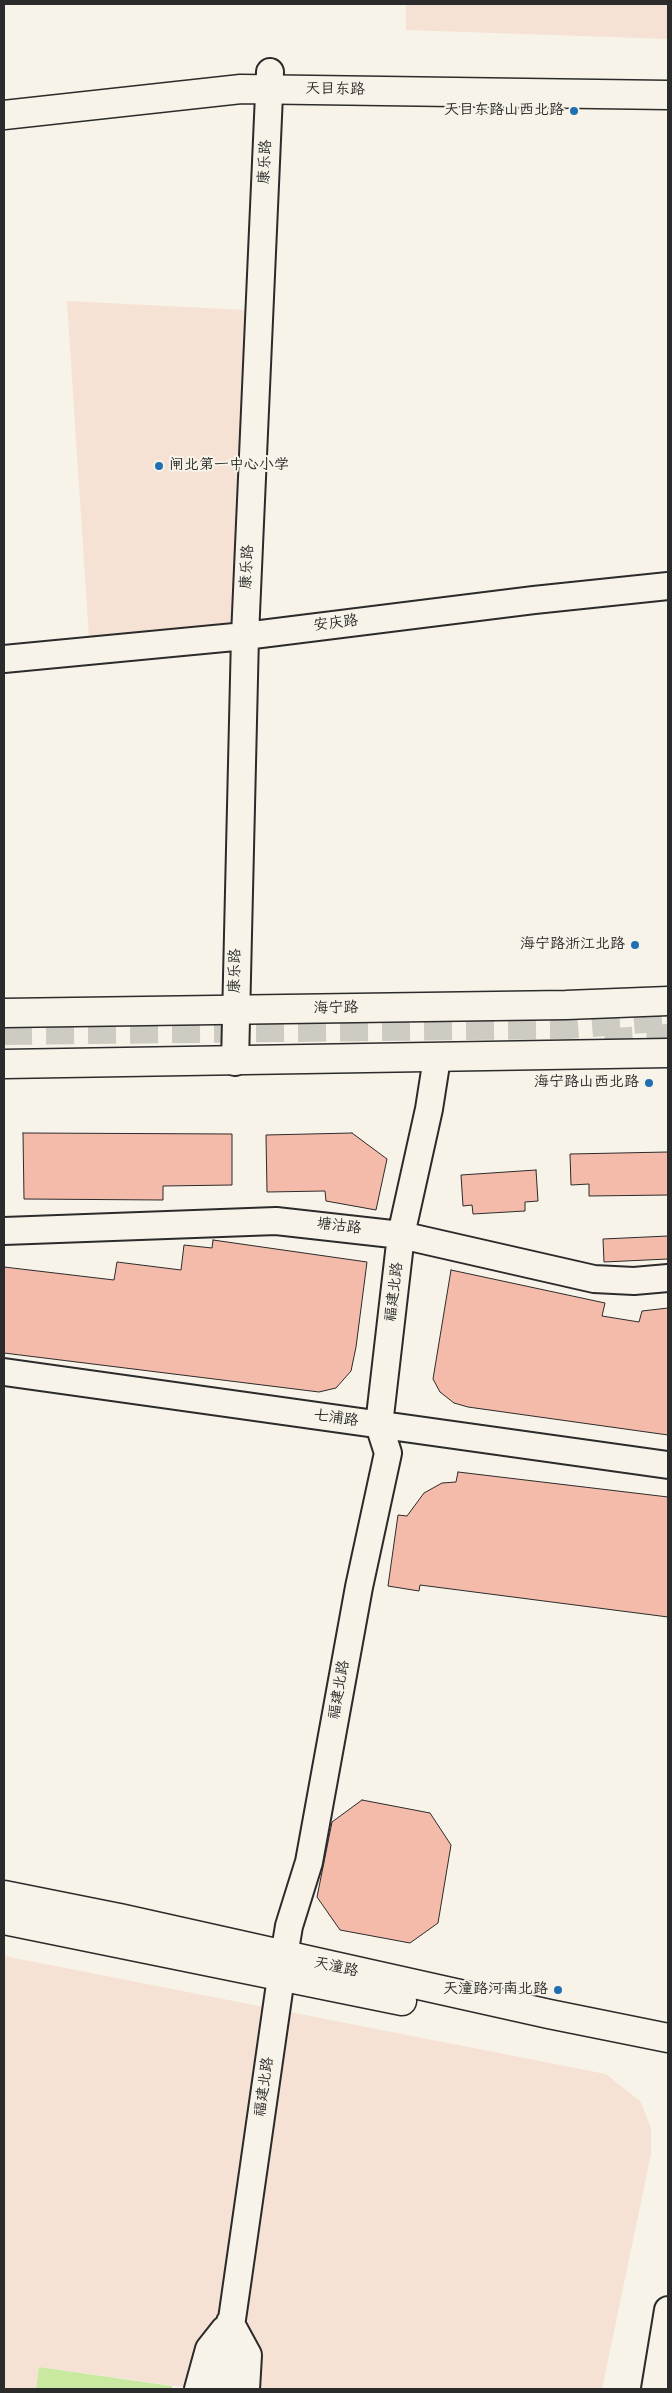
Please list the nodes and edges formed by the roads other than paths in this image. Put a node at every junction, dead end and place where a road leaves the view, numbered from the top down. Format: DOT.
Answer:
graph roads {
  1 [pos="668,77"];
  2 [pos="270,80"];
  3 [pos="668,95"];
  4 [pos="4,97"];
  5 [pos="4,115"];
  6 [pos="668,586"];
  7 [pos="245,636"];
  8 [pos="4,660"];
  9 [pos="668,1001"];
  10 [pos="236,1010"];
  11 [pos="4,1013"];
  12 [pos="668,1053"];
  13 [pos="437,1058"];
  14 [pos="235,1062"];
  15 [pos="4,1064"];
  16 [pos="4,1231"];
  17 [pos="402,1235"];
  18 [pos="668,1278"];
  19 [pos="4,1372"];
  20 [pos="379,1425"];
  21 [pos="668,1465"];
  22 [pos="4,1895"];
  23 [pos="4,1920"];
  24 [pos="282,1966"];
  25 [pos="668,2038"];
  26 [pos="668,2056"];
  27 [pos="668,2310"];
  28 [pos="230,2322"];
  29 [pos="666,2342"];
  30 [pos="198,2389"];
  31 [pos="222,2389"];
  32 [pos="246,2389"];
  33 [pos="655,2389"];
  1 -- 2 [label="main road, 天目东路"];
  2 -- 3 [label="main road, 天目东路"];
  2 -- 4 [label="main road, 天目东路"];
  2 -- 5 [label="main road, 天目东路"];
  2 -- 7 [label="street, 康乐路"];
  6 -- 7 [label="street, 安庆路"];
  7 -- 8 [label="street, 安庆路"];
  7 -- 10 [label="street, 康乐路"];
  9 -- 10 [label="main road, 海宁路"];
  10 -- 11 [label="main road, 海宁路"];
  10 -- 14 [label="street, 康乐路"];
  12 -- 13 [label="main road"];
  13 -- 14 [label="main road"];
  13 -- 17 [label="street, 福建北路"];
  14 -- 15 [label="main road"];
  16 -- 17 [label="street, 塘沽路"];
  17 -- 18 [label="street, 塘沽路"];
  17 -- 20 [label="street, 福建北路"];
  19 -- 20 [label="street, 七浦路"];
  20 -- 21 [label="street, 七浦路"];
  20 -- 24 [label="street, 福建北路"];
  22 -- 24 [label="main road, 天潼路"];
  23 -- 24 [label="main road, 天潼路"];
  24 -- 25 [label="main road, 天潼路"];
  24 -- 26 [label="main road, 天潼路"];
  24 -- 28 [label="street, 福建北路"];
  27 -- 29 [label="street"];
  28 -- 30 [label="street, 福建北路"];
  28 -- 31 [label="street, 福建北路"];
  28 -- 32 [label="street"];
  29 -- 33 [label="street"];
}
